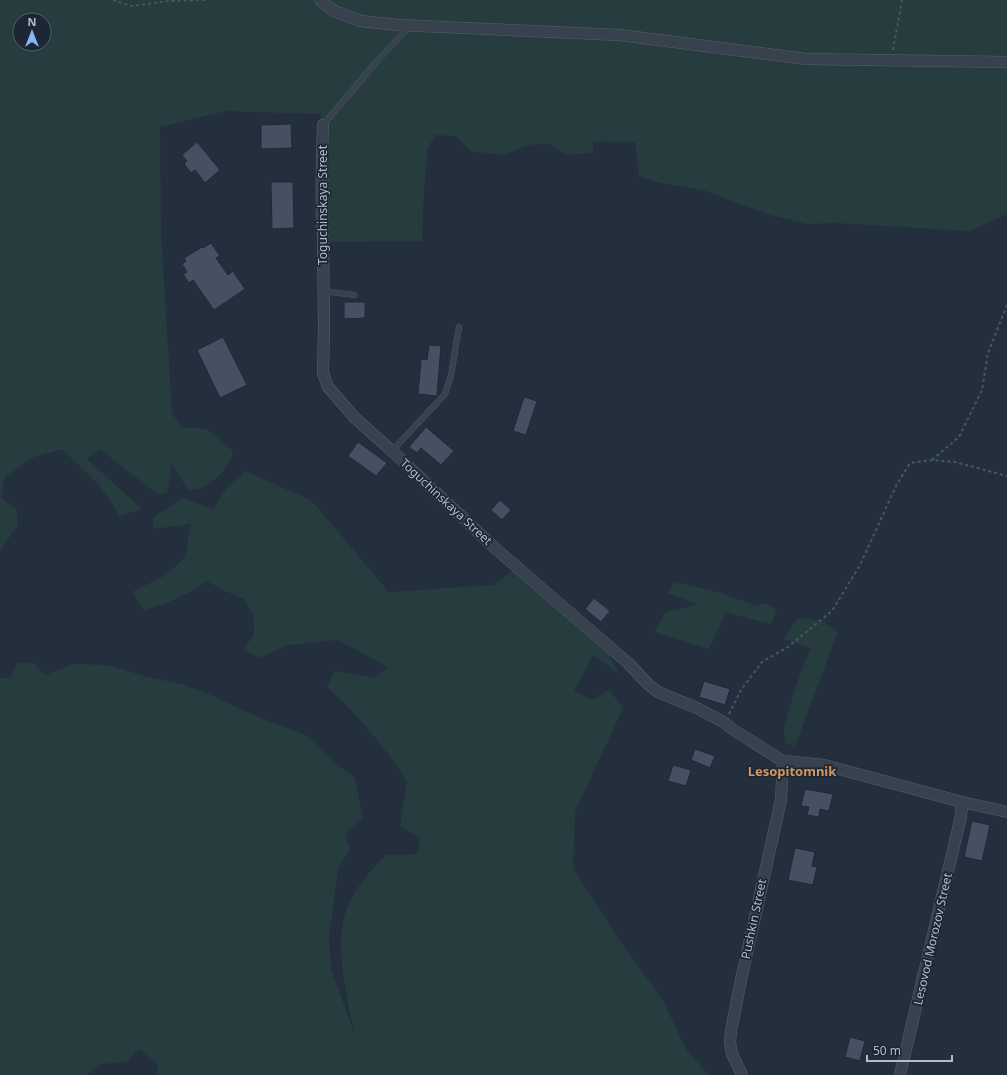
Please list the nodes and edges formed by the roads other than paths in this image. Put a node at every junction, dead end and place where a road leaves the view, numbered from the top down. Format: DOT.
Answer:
graph roads {
  1 [pos="320,0"];
  2 [pos="411,25"];
  3 [pos="1007,62"];
  4 [pos="323,125"];
  5 [pos="323,291"];
  6 [pos="354,295"];
  7 [pos="459,327"];
  8 [pos="392,451"];
  9 [pos="783,761"];
  10 [pos="962,802"];
  11 [pos="1007,812"];
  12 [pos="742,1075"];
  13 [pos="900,1075"];
  1 -- 2 [label="street"];
  2 -- 3 [label="street"];
  2 -- 4 [label="lane"];
  4 -- 5 [label="street, Toguchinskaya Street"];
  5 -- 6 [label="lane"];
  5 -- 8 [label="street, Toguchinskaya Street"];
  7 -- 8 [label="lane"];
  8 -- 9 [label="street, Toguchinskaya Street"];
  9 -- 10 [label="street"];
  9 -- 12 [label="street, Pushkin Street"];
  10 -- 11 [label="street"];
  10 -- 13 [label="street, Lesovod Morozov Street"];
}
